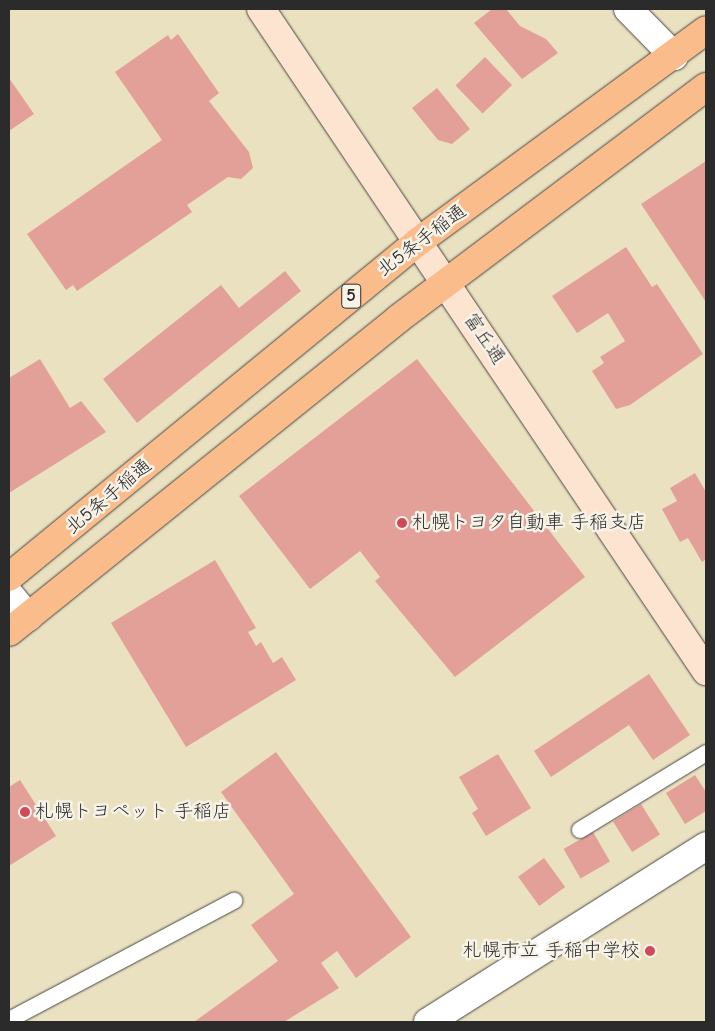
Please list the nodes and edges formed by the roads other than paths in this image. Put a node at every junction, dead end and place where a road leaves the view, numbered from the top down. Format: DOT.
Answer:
graph roads {
  1 [pos="261,9"];
  2 [pos="628,9"];
  3 [pos="706,30"];
  4 [pos="674,56"];
  5 [pos="706,87"];
  6 [pos="419,241"];
  7 [pos="446,281"];
  8 [pos="9,577"];
  9 [pos="9,594"];
  10 [pos="18,625"];
  11 [pos="706,671"];
  12 [pos="706,753"];
  13 [pos="580,830"];
  14 [pos="706,846"];
  15 [pos="234,901"];
  16 [pos="9,1020"];
  17 [pos="428,1022"];
  1 -- 6 [label="street, 富丘通"];
  2 -- 4 [label="street"];
  3 -- 4 [label="highway, 北5条手稲通 / 5"];
  4 -- 6 [label="highway, 北5条手稲通 / 5"];
  5 -- 7 [label="highway"];
  6 -- 7 [label="street, 富丘通"];
  6 -- 8 [label="highway, 北5条手稲通 / 5"];
  7 -- 10 [label="highway"];
  7 -- 11 [label="street, 富丘通"];
  9 -- 10 [label="street"];
  12 -- 13 [label="lane"];
  14 -- 17 [label="street"];
  15 -- 16 [label="lane"];
}
